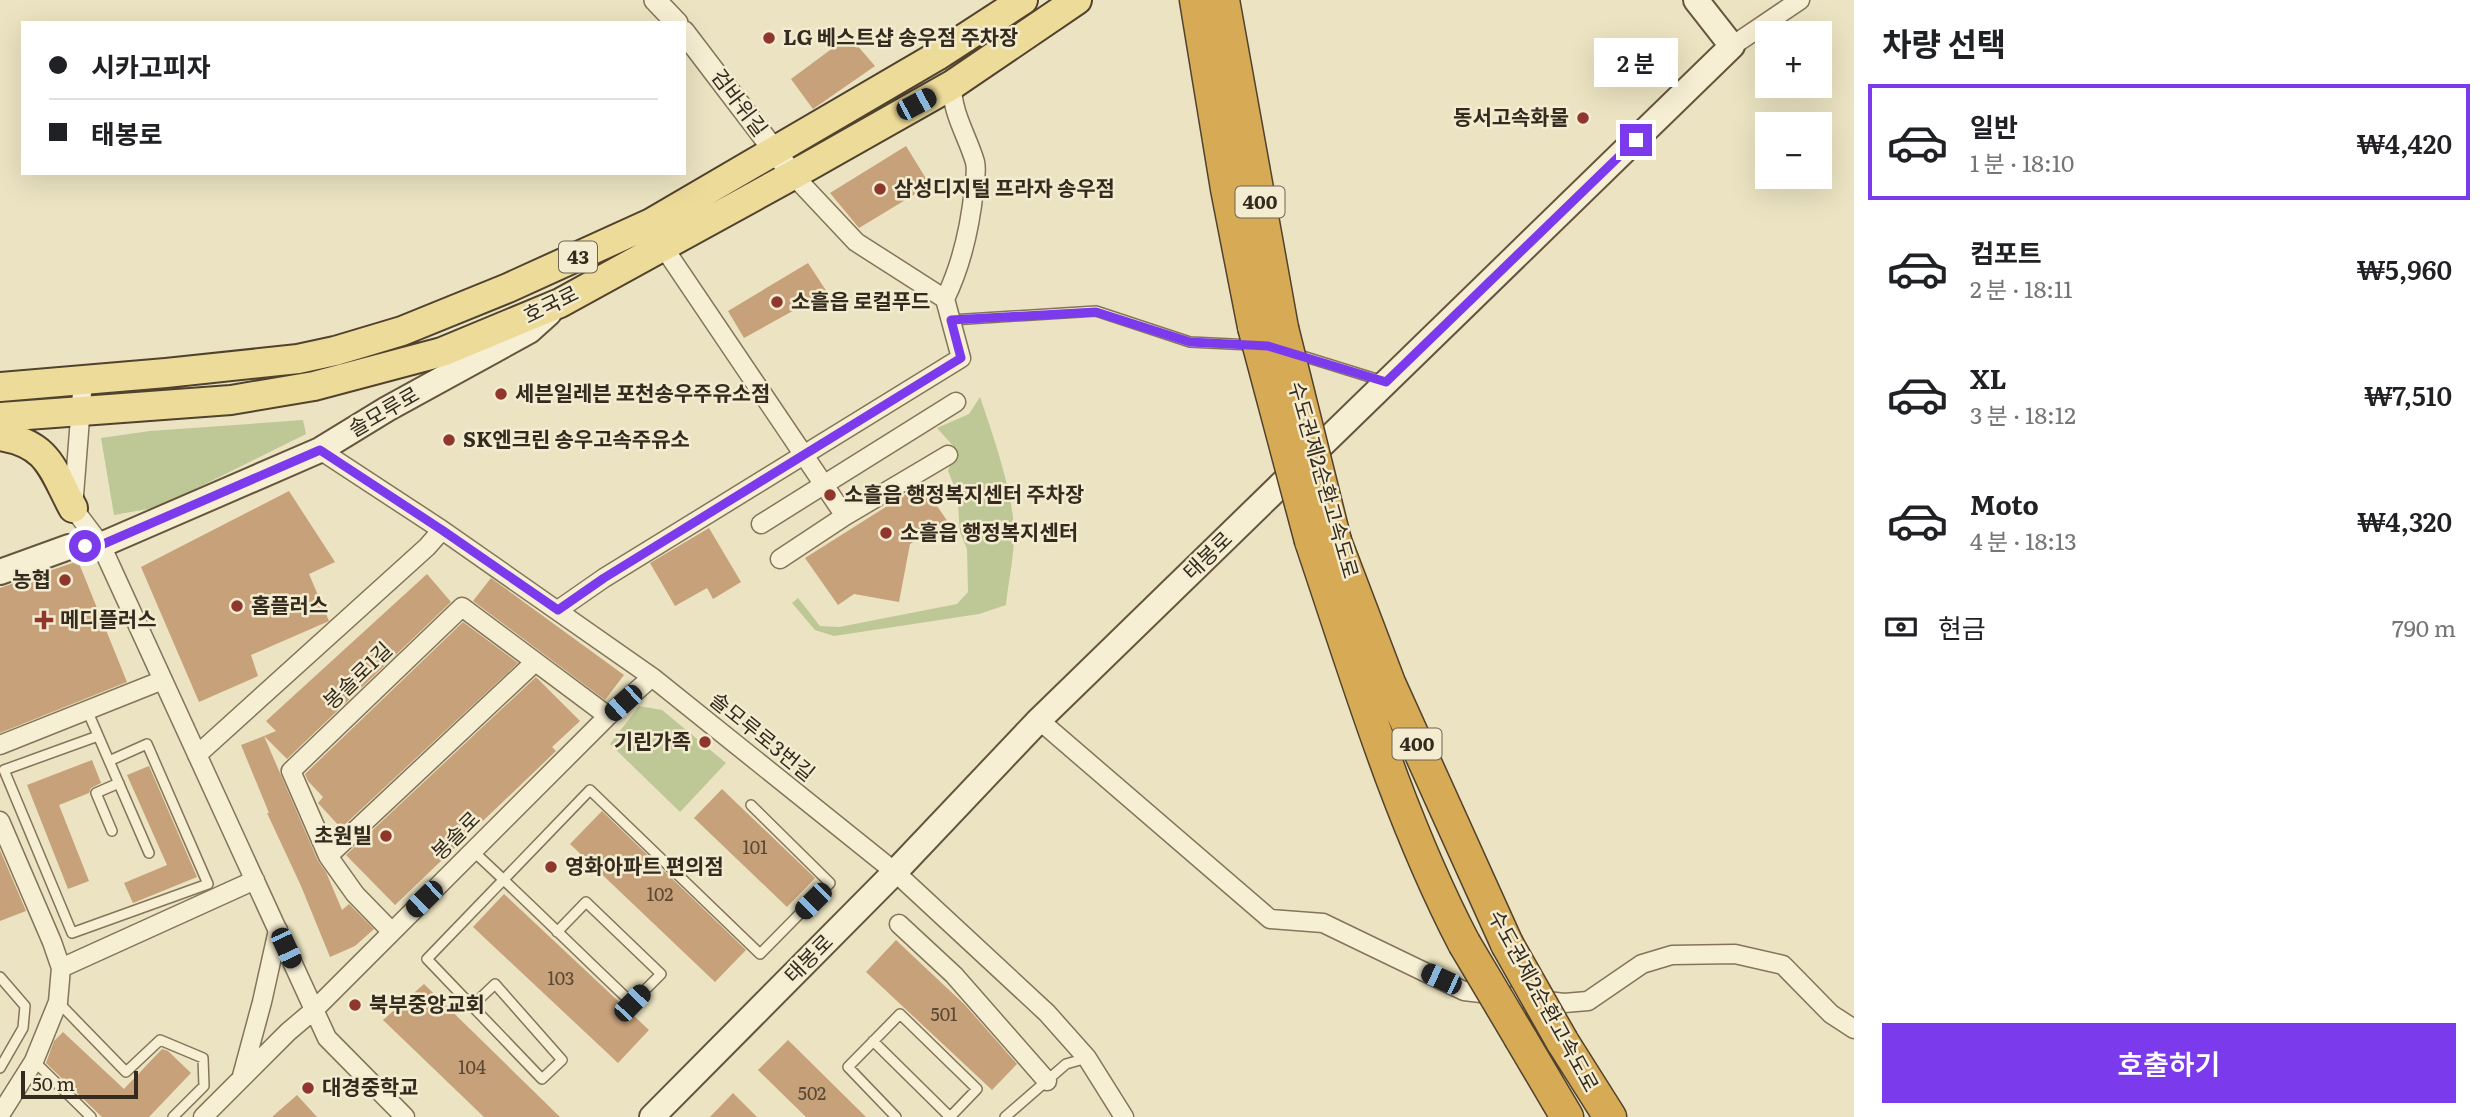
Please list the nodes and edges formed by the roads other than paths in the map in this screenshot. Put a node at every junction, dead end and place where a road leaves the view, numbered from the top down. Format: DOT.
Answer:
graph roads {
  1 [pos="655,0"];
  2 [pos="1023,0"];
  3 [pos="1077,0"];
  4 [pos="1196,0"];
  5 [pos="1223,0"];
  6 [pos="1696,0"];
  7 [pos="1800,0"];
  8 [pos="675,21"];
  9 [pos="686,35"];
  10 [pos="1732,46"];
  11 [pos="1222,77"];
  12 [pos="952,85"];
  13 [pos="775,151"];
  14 [pos="793,175"];
  15 [pos="662,245"];
  16 [pos="945,299"];
  17 [pos="560,303"];
  18 [pos="951,320"];
  19 [pos="1271,338"];
  20 [pos="166,373"];
  21 [pos="83,380"];
  22 [pos="1386,382"];
  23 [pos="0,387"];
  24 [pos="956,402"];
  25 [pos="169,404"];
  26 [pos="81,410"];
  27 [pos="0,417"];
  28 [pos="0,436"];
  29 [pos="320,450"];
  30 [pos="804,453"];
  31 [pos="948,455"];
  32 [pos="823,483"];
  33 [pos="73,508"];
  34 [pos="845,516"];
  35 [pos="761,524"];
  36 [pos="442,530"];
  37 [pos="1323,541"];
  38 [pos="101,545"];
  39 [pos="780,559"];
  40 [pos="0,572"];
  41 [pos="558,610"];
  42 [pos="535,662"];
  43 [pos="652,677"];
  44 [pos="163,680"];
  45 [pos="88,710"];
  46 [pos="608,716"];
  47 [pos="1039,720"];
  48 [pos="98,736"];
  49 [pos="0,745"];
  50 [pos="197,755"];
  51 [pos="109,761"];
  52 [pos="119,783"];
  53 [pos="751,805"];
  54 [pos="0,821"];
  55 [pos="112,831"];
  56 [pos="473,851"];
  57 [pos="149,853"];
  58 [pos="328,856"];
  59 [pos="895,872"];
  60 [pos="503,878"];
  61 [pos="255,880"];
  62 [pos="899,923"];
  63 [pos="278,930"];
  64 [pos="391,931"];
  65 [pos="557,932"];
  66 [pos="61,968"];
  67 [pos="0,977"];
  68 [pos="58,1002"];
  69 [pos="471,1006"];
  70 [pos="314,1010"];
  71 [pos="1854,1029"];
  72 [pos="873,1041"];
  73 [pos="1087,1058"];
  74 [pos="34,1060"];
  75 [pos="0,1068"];
  76 [pos="242,1078"];
  77 [pos="1047,1081"];
  78 [pos="663,1110"];
  79 [pos="4,1112"];
  80 [pos="91,1117"];
  81 [pos="173,1117"];
  82 [pos="203,1117"];
  83 [pos="405,1117"];
  84 [pos="896,1117"];
  85 [pos="950,1117"];
  86 [pos="1005,1117"];
  87 [pos="1124,1117"];
  88 [pos="1567,1117"];
  89 [pos="1610,1117"];
  1 -- 8 [label="street"];
  2 -- 13 [label="main road, 호국로 / 43"];
  3 -- 12 [label="main road, 호국로 / 43"];
  4 -- 11 [label="highway, 수도권제2순환고속도로 / 400"];
  5 -- 11 [label="highway, 수도권제2순환고속도로 / 400"];
  6 -- 10 [label="main road"];
  7 -- 10 [label="street"];
  9 -- 13 [label="street, 검바위길"];
  10 -- 22 [label="main road, 태봉로"];
  11 -- 19 [label="highway, 수도권제2순환고속도로 / 400"];
  12 -- 14 [label="main road, 호국로 / 43"];
  12 -- 16 [label="street"];
  13 -- 14 [label="street, 검바위길"];
  13 -- 20 [label="main road, 호국로 / 43"];
  14 -- 15 [label="main road, 호국로 / 43"];
  14 -- 16 [label="street"];
  15 -- 17 [label="main road, 호국로 / 43"];
  15 -- 30 [label="street"];
  16 -- 18 [label="street"];
  17 -- 25 [label="main road, 호국로 / 43"];
  17 -- 29 [label="main road, 솔모루로"];
  18 -- 19 [label="lane"];
  18 -- 30 [label="street"];
  19 -- 22 [label="lane"];
  19 -- 37 [label="highway, 수도권제2순환고속도로 / 400, bridge"];
  20 -- 21 [label="main road, 호국로 / 43"];
  20 -- 25 [label="main road"];
  21 -- 23 [label="main road, 호국로 / 43"];
  21 -- 26 [label="street"];
  22 -- 47 [label="main road, 태봉로"];
  24 -- 32 [label="street"];
  25 -- 26 [label="main road, 호국로 / 43"];
  26 -- 27 [label="main road, 호국로 / 43"];
  26 -- 33 [label="street"];
  28 -- 33 [label="main road"];
  29 -- 36 [label="street, 솔모루로3번길"];
  29 -- 38 [label="main road, 솔모루로"];
  30 -- 32 [label="street"];
  30 -- 41 [label="street"];
  31 -- 34 [label="street"];
  32 -- 34 [label="street"];
  32 -- 35 [label="street"];
  33 -- 38 [label="street"];
  34 -- 39 [label="street"];
  36 -- 41 [label="street, 솔모루로3번길"];
  36 -- 50 [label="street"];
  37 -- 88 [label="highway, 수도권제2순환고속도로 / 400, bridge"];
  37 -- 89 [label="highway, 수도권제2순환고속도로 / 400, bridge"];
  38 -- 40 [label="main road, 솔모루로"];
  38 -- 44 [label="street"];
  41 -- 43 [label="street, 솔모루로3번길"];
  42 -- 46 [label="street, 봉솔로1길"];
  42 -- 58 [label="street"];
  42 -- 58 [label="street, 봉솔로1길"];
  43 -- 46 [label="street, 봉솔로"];
  43 -- 59 [label="street, 솔모루로3번길"];
  44 -- 45 [label="street"];
  44 -- 50 [label="street"];
  45 -- 48 [label="lane"];
  45 -- 49 [label="street"];
  46 -- 56 [label="street, 봉솔로"];
  47 -- 59 [label="main road, 태봉로"];
  47 -- 71 [label="street"];
  48 -- 51 [label="lane"];
  48 -- 51 [label="lane"];
  50 -- 61 [label="street"];
  51 -- 52 [label="lane"];
  52 -- 55 [label="lane"];
  52 -- 57 [label="lane"];
  53 -- 60 [label="lane"];
  54 -- 66 [label="street"];
  56 -- 60 [label="lane"];
  56 -- 64 [label="street, 봉솔로"];
  58 -- 64 [label="street, 봉솔로1길"];
  59 -- 73 [label="street, 솔모루로3번길"];
  59 -- 78 [label="main road, 태봉로"];
  60 -- 65 [label="lane"];
  60 -- 69 [label="lane"];
  61 -- 63 [label="street"];
  61 -- 66 [label="street"];
  62 -- 77 [label="street"];
  63 -- 70 [label="street"];
  63 -- 76 [label="street"];
  64 -- 70 [label="street, 봉솔로"];
  65 -- 65 [label="lane"];
  66 -- 68 [label="street"];
  67 -- 75 [label="lane"];
  68 -- 74 [label="street"];
  68 -- 81 [label="lane"];
  69 -- 69 [label="lane"];
  70 -- 76 [label="street, 봉솔로"];
  70 -- 83 [label="street"];
  72 -- 84 [label="lane"];
  72 -- 85 [label="lane"];
  72 -- 85 [label="lane"];
  73 -- 77 [label="lane"];
  73 -- 87 [label="street, 솔모루로3번길"];
  74 -- 79 [label="street"];
  74 -- 80 [label="lane"];
  76 -- 82 [label="street, 봉솔로"];
  77 -- 86 [label="lane"];
}
